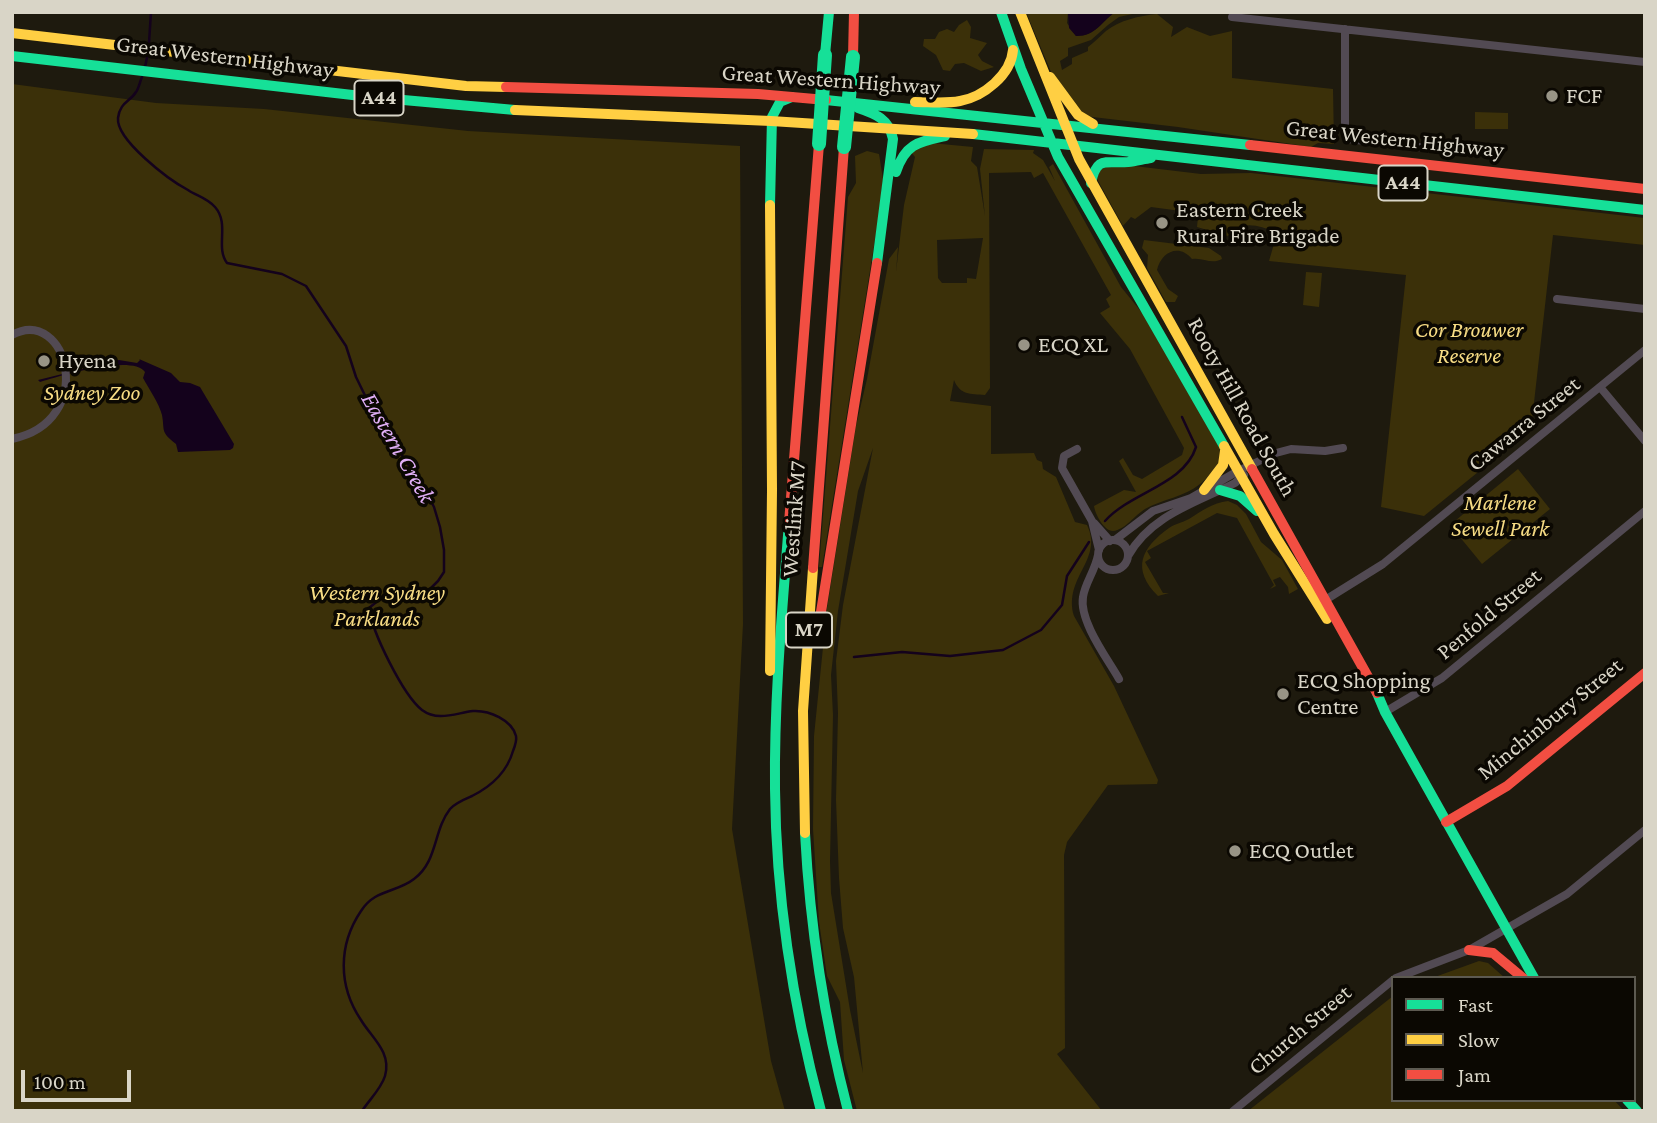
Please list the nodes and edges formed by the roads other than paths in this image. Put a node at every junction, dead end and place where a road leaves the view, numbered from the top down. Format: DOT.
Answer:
graph roads {
  1 [pos="829,12"];
  2 [pos="854,12"];
  3 [pos="861,12"];
  4 [pos="1001,12"];
  5 [pos="1020,12"];
  6 [pos="1233,17"];
  7 [pos="853,29"];
  8 [pos="1345,29"];
  9 [pos="12,33"];
  10 [pos="1013,48"];
  11 [pos="12,56"];
  12 [pos="1037,58"];
  13 [pos="1645,62"];
  14 [pos="796,96"];
  15 [pos="834,100"];
  16 [pos="892,105"];
  17 [pos="753,120"];
  18 [pos="771,121"];
  19 [pos="1042,121"];
  20 [pos="1063,123"];
  21 [pos="891,127"];
  22 [pos="1119,131"];
  23 [pos="960,133"];
  24 [pos="1052,144"];
  25 [pos="1073,146"];
  26 [pos="1465,148"];
  27 [pos="1161,156"];
  28 [pos="1091,183"];
  29 [pos="1645,190"];
  30 [pos="886,209"];
  31 [pos="1645,210"];
  32 [pos="770,276"];
  33 [pos="1556,299"];
  34 [pos="1645,309"];
  35 [pos="12,335"];
  36 [pos="1645,349"];
  37 [pos="1600,387"];
  38 [pos="12,439"];
  39 [pos="1645,442"];
  40 [pos="1343,448"];
  41 [pos="1077,449"];
  42 [pos="1225,449"];
  43 [pos="1243,472"];
  44 [pos="1204,490"];
  45 [pos="1220,490"];
  46 [pos="1645,511"];
  47 [pos="1264,518"];
  48 [pos="1092,521"];
  49 [pos="1112,540"];
  50 [pos="1099,552"];
  51 [pos="1128,556"];
  52 [pos="1111,570"];
  53 [pos="1093,577"];
  54 [pos="1322,602"];
  55 [pos="1645,673"];
  56 [pos="1119,679"];
  57 [pos="803,711"];
  58 [pos="1385,712"];
  59 [pos="775,752"];
  60 [pos="1446,822"];
  61 [pos="1643,836"];
  62 [pos="1507,928"];
  63 [pos="1469,950"];
  64 [pos="1402,976"];
  65 [pos="1521,976"];
  66 [pos="1533,976"];
  67 [pos="1391,981"];
  68 [pos="821,1111"];
  69 [pos="848,1111"];
  70 [pos="1233,1111"];
  1 -- 59 [label="main road, Westlink M7 / M7, bridge"];
  2 -- 7 [label="main road, Westlink M7 / M7"];
  3 -- 7 [label="main road"];
  4 -- 10 [label="main road, Rooty Hill Road South"];
  5 -- 12 [label="main road"];
  6 -- 8 [label="street"];
  7 -- 57 [label="main road, Westlink M7 / M7, bridge"];
  8 -- 13 [label="street"];
  8 -- 26 [label="street"];
  9 -- 14 [label="main road, Great Western Highway / A44"];
  10 -- 16 [label="main road"];
  10 -- 19 [label="main road, Rooty Hill Road South"];
  11 -- 17 [label="main road, Great Western Highway / A44"];
  12 -- 20 [label="main road, Rooty Hill Road South"];
  12 -- 22 [label="main road"];
  14 -- 15 [label="main road, Great Western Highway / A44"];
  14 -- 18 [label="main road"];
  15 -- 16 [label="main road, Great Western Highway / A44"];
  15 -- 21 [label="main road"];
  16 -- 19 [label="main road, Great Western Highway / A44"];
  17 -- 18 [label="main road, Great Western Highway / A44"];
  17 -- 32 [label="main road"];
  18 -- 21 [label="main road, Great Western Highway / A44"];
  18 -- 32 [label="main road"];
  19 -- 20 [label="main road, Great Western Highway / A44"];
  19 -- 24 [label="main road, Rooty Hill Road South"];
  20 -- 22 [label="main road, Great Western Highway / A44"];
  20 -- 25 [label="main road, Rooty Hill Road South"];
  21 -- 23 [label="main road, Great Western Highway / A44"];
  21 -- 30 [label="main road, M7"];
  22 -- 29 [label="main road, Great Western Highway / A44"];
  23 -- 24 [label="main road, Great Western Highway / A44"];
  23 -- 30 [label="main road, M7"];
  24 -- 25 [label="main road, Great Western Highway / A44"];
  24 -- 42 [label="main road, Rooty Hill Road South"];
  25 -- 27 [label="main road, Great Western Highway / A44"];
  25 -- 28 [label="main road, Rooty Hill Road South"];
  27 -- 28 [label="main road"];
  27 -- 31 [label="main road, Great Western Highway / A44"];
  28 -- 43 [label="main road, Rooty Hill Road South"];
  30 -- 57 [label="main road, M7"];
  32 -- 59 [label="main road"];
  33 -- 34 [label="street"];
  35 -- 38 [label="street"];
  36 -- 37 [label="street, Cawarra Street"];
  37 -- 39 [label="street"];
  37 -- 54 [label="street, Cawarra Street"];
  40 -- 43 [label="street"];
  41 -- 48 [label="street"];
  42 -- 43 [label="main road, Rooty Hill Road South"];
  42 -- 44 [label="main road"];
  43 -- 44 [label="street"];
  43 -- 45 [label="street"];
  43 -- 47 [label="main road, Rooty Hill Road South"];
  43 -- 54 [label="main road, Rooty Hill Road South"];
  44 -- 49 [label="street"];
  45 -- 47 [label="main road"];
  45 -- 51 [label="street"];
  46 -- 58 [label="street, Penfold Street"];
  47 -- 54 [label="main road, Rooty Hill Road South"];
  48 -- 49 [label="street"];
  48 -- 50 [label="street"];
  49 -- 50 [label="street"];
  49 -- 51 [label="street"];
  50 -- 52 [label="street"];
  50 -- 53 [label="street"];
  51 -- 52 [label="street"];
  52 -- 53 [label="street"];
  53 -- 56 [label="street"];
  54 -- 58 [label="main road, Rooty Hill Road South"];
  55 -- 60 [label="main road, Minchinbury Street"];
  57 -- 69 [label="main road, Westlink M7 / M7"];
  58 -- 60 [label="main road, Rooty Hill Road South"];
  59 -- 68 [label="main road, Westlink M7 / M7"];
  60 -- 62 [label="main road, Rooty Hill Road South"];
  61 -- 62 [label="street, Church Street"];
  62 -- 63 [label="street, Church Street"];
  62 -- 66 [label="main road, Rooty Hill Road South"];
  63 -- 64 [label="street, Church Street"];
  63 -- 65 [label="main road"];
  67 -- 70 [label="street, Church Street"];
}
